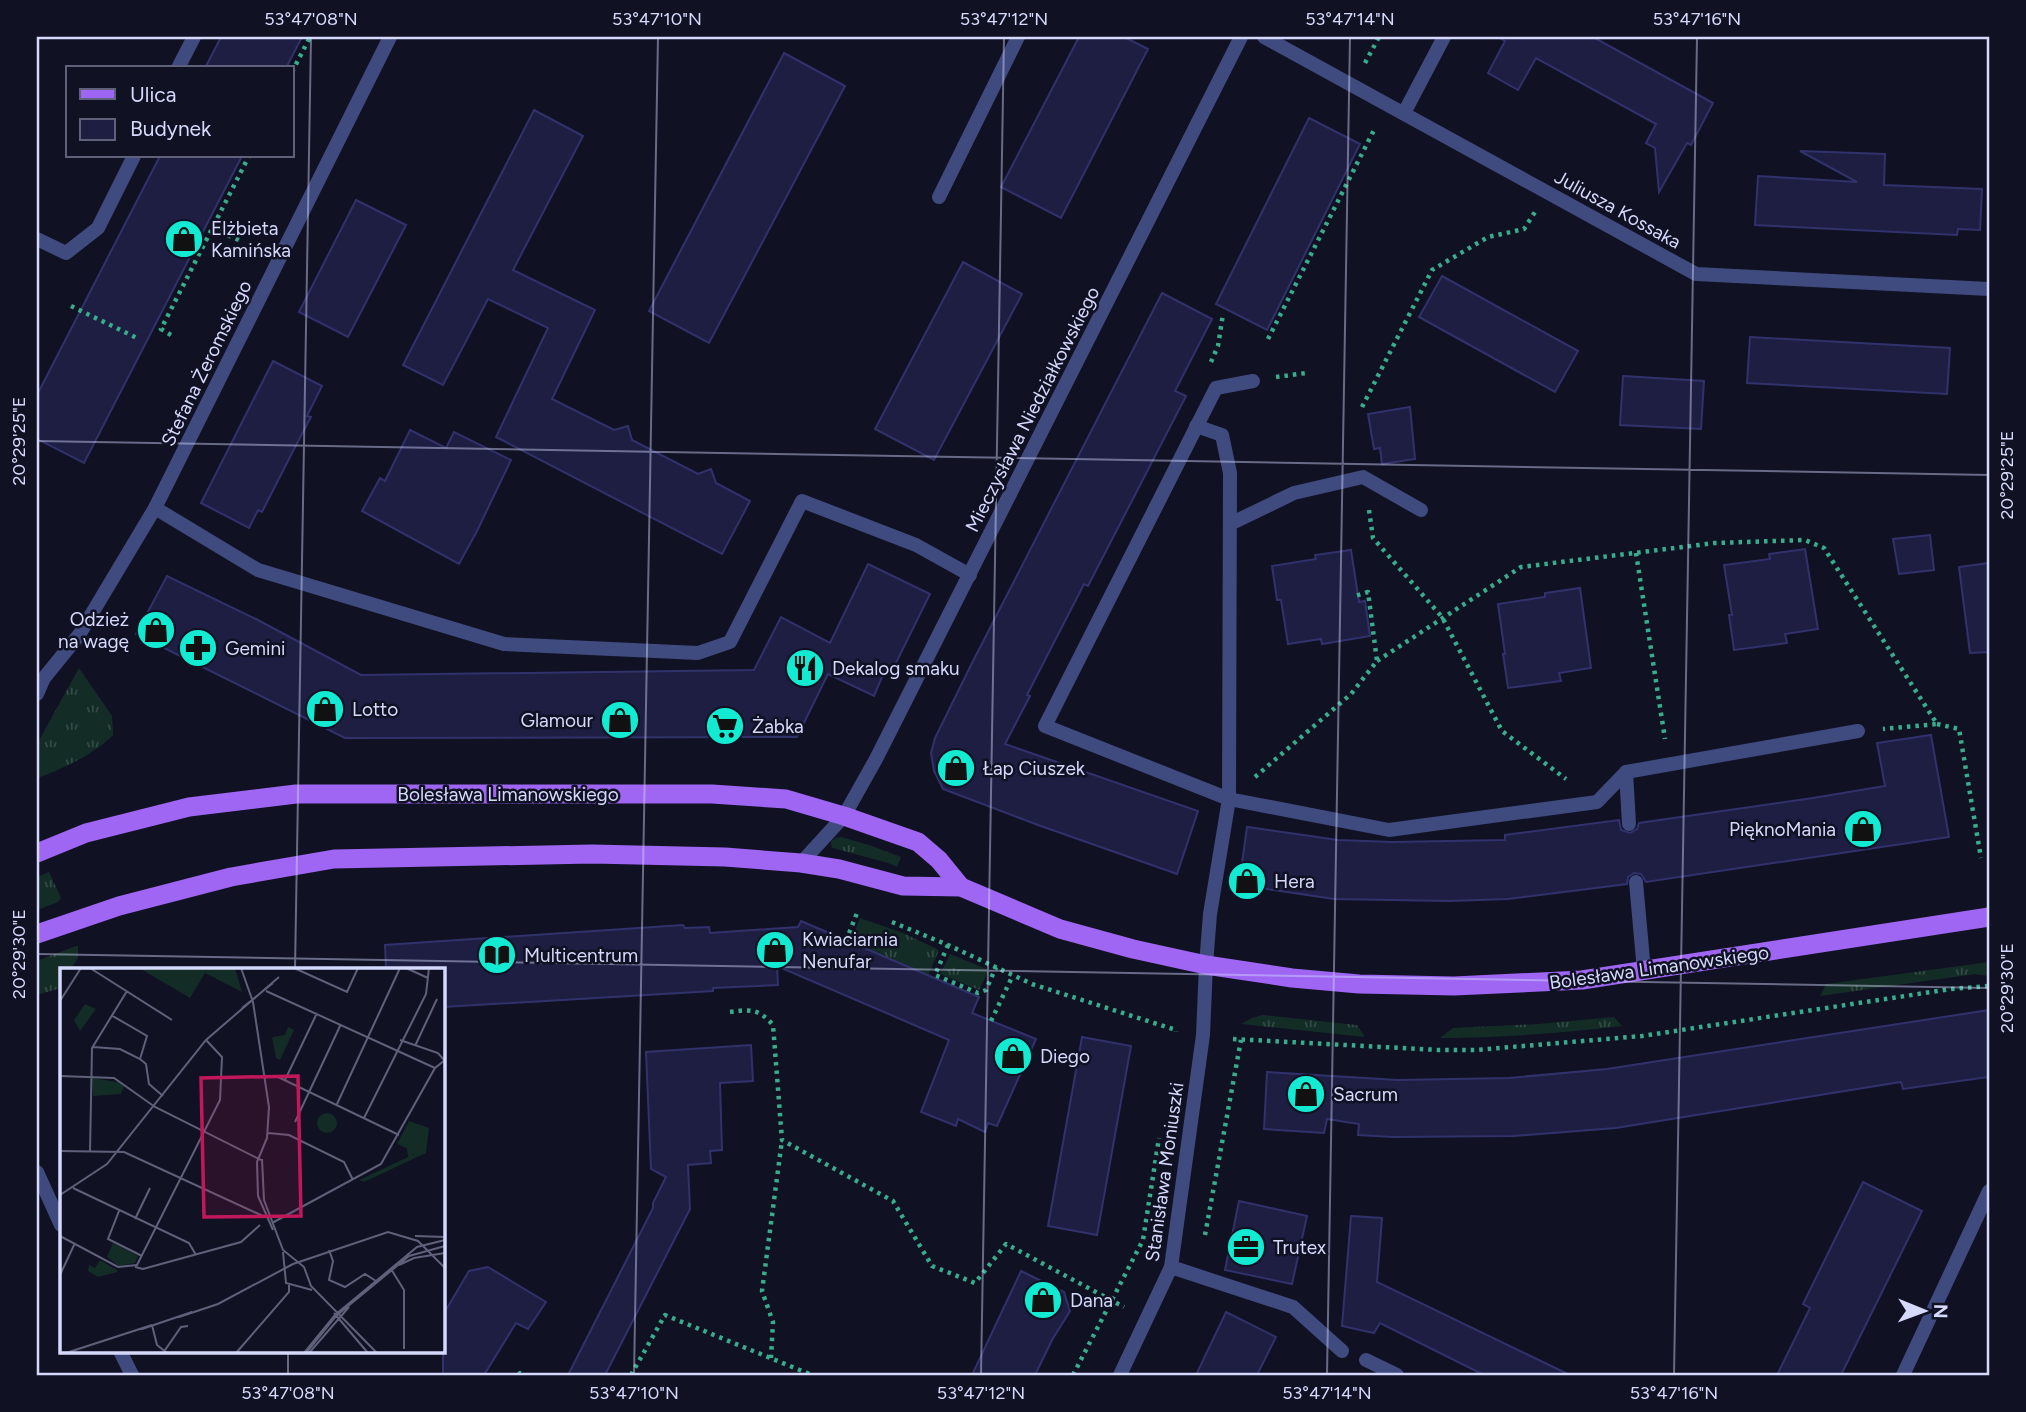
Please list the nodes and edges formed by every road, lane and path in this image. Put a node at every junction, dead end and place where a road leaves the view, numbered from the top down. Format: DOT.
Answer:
graph roads {
  1 [pos="194,37"];
  2 [pos="310,37"];
  3 [pos="390,37"];
  4 [pos="1018,37"];
  5 [pos="1241,37"];
  6 [pos="1264,37"];
  7 [pos="1379,37"];
  8 [pos="1444,37"];
  9 [pos="1354,57"];
  10 [pos="1365,63"];
  11 [pos="179,66"];
  12 [pos="294,68"];
  13 [pos="1414,92"];
  14 [pos="1404,113"];
  15 [pos="1377,125"];
  16 [pos="133,158"];
  17 [pos="249,158"];
  18 [pos="939,197"];
  19 [pos="1536,212"];
  20 [pos="212,229"];
  21 [pos="37,239"];
  22 [pos="239,240"];
  23 [pos="1989,289"];
  24 [pos="71,306"];
  25 [pos="1223,314"];
  26 [pos="171,335"];
  27 [pos="137,338"];
  28 [pos="1268,339"];
  29 [pos="1253,381"];
  30 [pos="1216,388"];
  31 [pos="1362,407"];
  32 [pos="1196,426"];
  33 [pos="155,508"];
  34 [pos="1421,510"];
  35 [pos="1230,524"];
  36 [pos="1373,538"];
  37 [pos="1636,553"];
  38 [pos="970,575"];
  39 [pos="1355,596"];
  40 [pos="1443,617"];
  41 [pos="1377,661"];
  42 [pos="37,694"];
  43 [pos="1937,724"];
  44 [pos="1858,731"];
  45 [pos="1669,765"];
  46 [pos="1626,772"];
  47 [pos="1228,799"];
  48 [pos="1597,802"];
  49 [pos="844,816"];
  50 [pos="1629,824"];
  51 [pos="37,853"];
  52 [pos="1981,858"];
  53 [pos="802,863"];
  54 [pos="1636,882"];
  55 [pos="961,887"];
  56 [pos="857,913"];
  57 [pos="1989,917"];
  58 [pos="892,922"];
  59 [pos="37,934"];
  60 [pos="846,941"];
  61 [pos="948,944"];
  62 [pos="1206,964"];
  63 [pos="996,967"];
  64 [pos="1644,971"];
  65 [pos="1013,975"];
  66 [pos="1989,986"];
  67 [pos="730,1012"];
  68 [pos="991,1021"];
  69 [pos="1233,1039"];
  70 [pos="1174,1043"];
  71 [pos="1160,1135"];
  72 [pos="782,1140"];
  73 [pos="37,1172"];
  74 [pos="1989,1191"];
  75 [pos="1984,1218"];
  76 [pos="60,1223"];
  77 [pos="1171,1267"];
  78 [pos="1112,1300"];
  79 [pos="1148,1319"];
  80 [pos="1342,1351"];
  81 [pos="120,1352"];
  82 [pos="771,1358"];
  83 [pos="1366,1360"];
  84 [pos="132,1375"];
  85 [pos="519,1375"];
  86 [pos="524,1375"];
  87 [pos="631,1375"];
  88 [pos="812,1375"];
  89 [pos="1073,1375"];
  90 [pos="1120,1375"];
  91 [pos="1397,1375"];
  92 [pos="1903,1375"];
  1 -- 11 [label="street"];
  2 -- 12 [label="path"];
  3 -- 33 [label="street, Stefana Żeromskiego"];
  4 -- 18 [label="street"];
  5 -- 38 [label="street, Mieczysława Niedziałkowskiego"];
  6 -- 14 [label="street, Juliusza Kossaka"];
  7 -- 10 [label="path"];
  8 -- 13 [label="street"];
  9 -- 10 [label="path"];
  10 -- 13 [label="path"];
  13 -- 14 [label="street"];
  14 -- 23 [label="street, Juliusza Kossaka"];
  15 -- 28 [label="path"];
  16 -- 21 [label="street"];
  17 -- 20 [label="path"];
  19 -- 31 [label="path"];
  20 -- 22 [label="path"];
  20 -- 26 [label="path"];
  24 -- 27 [label="path"];
  25 -- 30 [label="path"];
  29 -- 30 [label="street"];
  30 -- 32 [label="street"];
  32 -- 35 [label="street, Stanisława Moniuszki"];
  32 -- 47 [label="street"];
  33 -- 38 [label="street"];
  33 -- 42 [label="street, Stefana Żeromskiego"];
  34 -- 35 [label="street"];
  35 -- 47 [label="street, Stanisława Moniuszki"];
  36 -- 40 [label="path"];
  37 -- 40 [label="path"];
  37 -- 43 [label="path"];
  37 -- 45 [label="path"];
  38 -- 49 [label="street, Mieczysława Niedziałkowskiego"];
  39 -- 41 [label="path"];
  40 -- 41 [label="path"];
  40 -- 48 [label="path"];
  41 -- 47 [label="path"];
  43 -- 44 [label="path"];
  43 -- 52 [label="path"];
  44 -- 45 [label="street"];
  45 -- 46 [label="street"];
  46 -- 48 [label="street"];
  46 -- 50 [label="street"];
  47 -- 48 [label="street"];
  47 -- 62 [label="street, Stanisława Moniuszki"];
  49 -- 51 [label="main road, Bolesława Limanowskiego"];
  49 -- 53 [label="street, Mieczysława Niedziałkowskiego"];
  49 -- 55 [label="main road, Bolesława Limanowskiego"];
  53 -- 55 [label="main road, Bolesława Limanowskiego"];
  53 -- 59 [label="main road, Bolesława Limanowskiego"];
  54 -- 64 [label="street"];
  55 -- 62 [label="main road, Bolesława Limanowskiego"];
  56 -- 60 [label="path"];
  57 -- 64 [label="main road, Bolesława Limanowskiego"];
  58 -- 61 [label="path"];
  61 -- 63 [label="path"];
  61 -- 63 [label="path"];
  62 -- 64 [label="main road, Bolesława Limanowskiego"];
  62 -- 77 [label="street, Stanisława Moniuszki"];
  63 -- 65 [label="path"];
  65 -- 68 [label="path"];
  65 -- 70 [label="path"];
  66 -- 69 [label="path"];
  67 -- 72 [label="path"];
  71 -- 78 [label="path"];
  72 -- 78 [label="path"];
  72 -- 82 [label="path"];
  73 -- 76 [label="street"];
  74 -- 75 [label="street"];
  75 -- 92 [label="street"];
  77 -- 79 [label="street, Stanisława Moniuszki"];
  77 -- 80 [label="street"];
  78 -- 79 [label="path"];
  78 -- 89 [label="path"];
  79 -- 90 [label="street, Stanisława Moniuszki"];
  81 -- 84 [label="street"];
  82 -- 87 [label="path"];
  82 -- 88 [label="path"];
  83 -- 91 [label="street"];
  85 -- 86 [label="path"];
}
